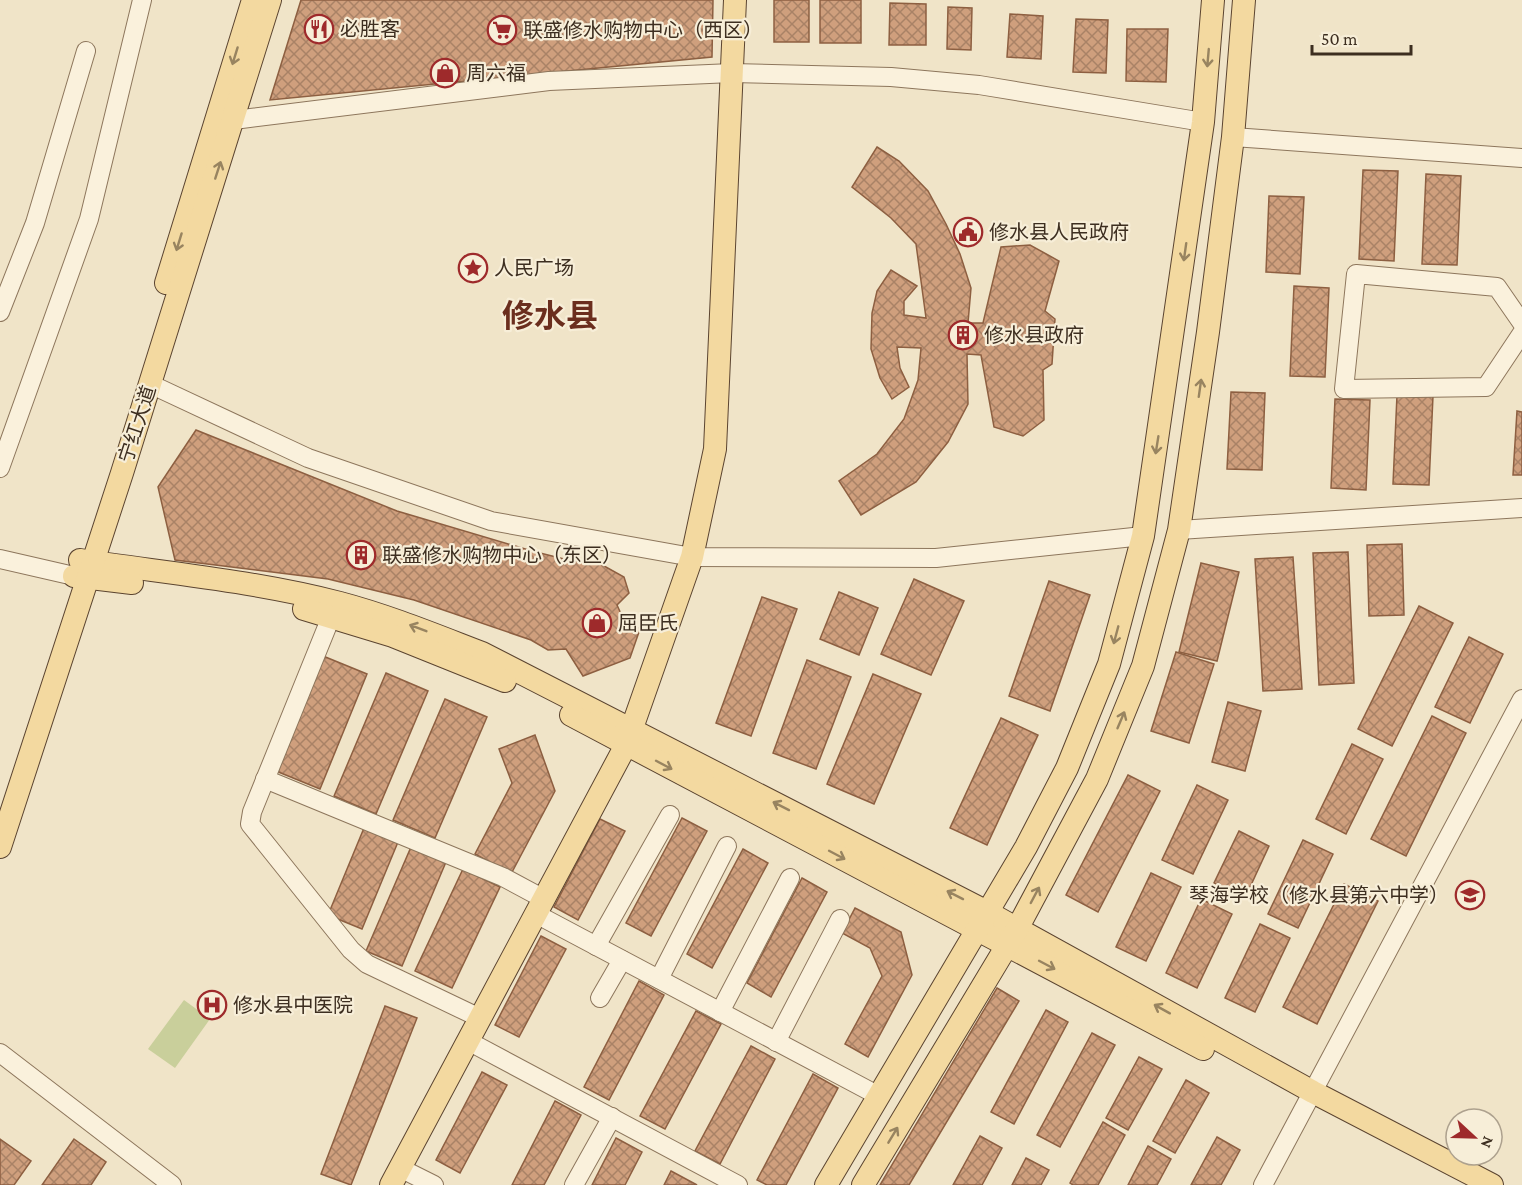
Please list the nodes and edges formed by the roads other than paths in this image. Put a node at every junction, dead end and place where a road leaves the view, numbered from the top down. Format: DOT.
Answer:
graph roads {
  1 [pos="142,0"];
  2 [pos="252,0"];
  3 [pos="270,0"];
  4 [pos="735,0"];
  5 [pos="1213,0"];
  6 [pos="1244,0"];
  7 [pos="86,51"];
  8 [pos="732,73"];
  9 [pos="234,120"];
  10 [pos="1203,122"];
  11 [pos="1233,137"];
  12 [pos="1522,158"];
  13 [pos="0,312"];
  14 [pos="1522,323"];
  15 [pos="1522,333"];
  16 [pos="150,384"];
  17 [pos="0,468"];
  18 [pos="1522,508"];
  19 [pos="1179,530"];
  20 [pos="1143,536"];
  21 [pos="692,557"];
  22 [pos="0,559"];
  23 [pos="84,569"];
  24 [pos="336,610"];
  25 [pos="1522,699"];
  26 [pos="629,737"];
  27 [pos="265,779"];
  28 [pos="0,803"];
  29 [pos="670,815"];
  30 [pos="727,846"];
  31 [pos="0,848"];
  32 [pos="790,878"];
  33 [pos="540,906"];
  34 [pos="840,919"];
  35 [pos="982,920"];
  36 [pos="1013,937"];
  37 [pos="596,946"];
  38 [pos="622,960"];
  39 [pos="659,980"];
  40 [pos="600,998"];
  41 [pos="720,1012"];
  42 [pos="480,1018"];
  43 [pos="468,1041"];
  44 [pos="776,1042"];
  45 [pos="0,1053"];
  46 [pos="879,1096"];
  47 [pos="1309,1098"];
  48 [pos="612,1117"];
  49 [pos="396,1177"];
  50 [pos="172,1185"];
  51 [pos="434,1185"];
  52 [pos="574,1185"];
  53 [pos="738,1185"];
  54 [pos="826,1185"];
  55 [pos="863,1185"];
  56 [pos="1263,1185"];
  57 [pos="1461,1185"];
  58 [pos="1492,1185"];
  1 -- 17 [label="street"];
  2 -- 23 [label="main road, 宁红大道, one-way"];
  3 -- 9 [label="main road, 宁红大道"];
  4 -- 8 [label="main road"];
  5 -- 10 [label="main road, one-way"];
  6 -- 11 [label="main road"];
  7 -- 13 [label="street"];
  8 -- 9 [label="street"];
  8 -- 10 [label="street"];
  8 -- 21 [label="main road"];
  16 -- 9 [label="main road, 宁红大道, one-way"];
  10 -- 20 [label="main road, one-way"];
  11 -- 12 [label="street"];
  19 -- 11 [label="main road, one-way"];
  14 -- 15 [label="street"];
  16 -- 21 [label="street"];
  16 -- 23 [label="main road, 宁红大道"];
  18 -- 19 [label="street"];
  36 -- 19 [label="main road, one-way"];
  20 -- 21 [label="street"];
  20 -- 35 [label="main road, one-way"];
  21 -- 26 [label="main road"];
  22 -- 23 [label="street"];
  23 -- 24 [label="main road"];
  23 -- 28 [label="main road, 宁红大道"];
  23 -- 31 [label="main road, 宁红大道"];
  24 -- 26 [label="main road"];
  24 -- 27 [label="street"];
  25 -- 47 [label="street"];
  26 -- 33 [label="main road"];
  26 -- 35 [label="main road"];
  27 -- 33 [label="street"];
  27 -- 42 [label="street"];
  29 -- 37 [label="street"];
  30 -- 39 [label="street"];
  32 -- 41 [label="street"];
  33 -- 37 [label="street"];
  33 -- 42 [label="main road"];
  34 -- 44 [label="street"];
  35 -- 36 [label="main road"];
  35 -- 46 [label="main road"];
  36 -- 47 [label="main road"];
  55 -- 36 [label="main road, one-way"];
  37 -- 38 [label="street"];
  38 -- 39 [label="street"];
  38 -- 40 [label="street"];
  39 -- 41 [label="street"];
  41 -- 44 [label="street"];
  42 -- 43 [label="main road"];
  43 -- 48 [label="street"];
  43 -- 49 [label="main road"];
  44 -- 46 [label="street"];
  45 -- 50 [label="street"];
  46 -- 54 [label="main road"];
  47 -- 56 [label="street"];
  47 -- 57 [label="main road"];
  47 -- 58 [label="main road"];
  48 -- 52 [label="street"];
  48 -- 53 [label="street"];
  49 -- 51 [label="street"];
}
